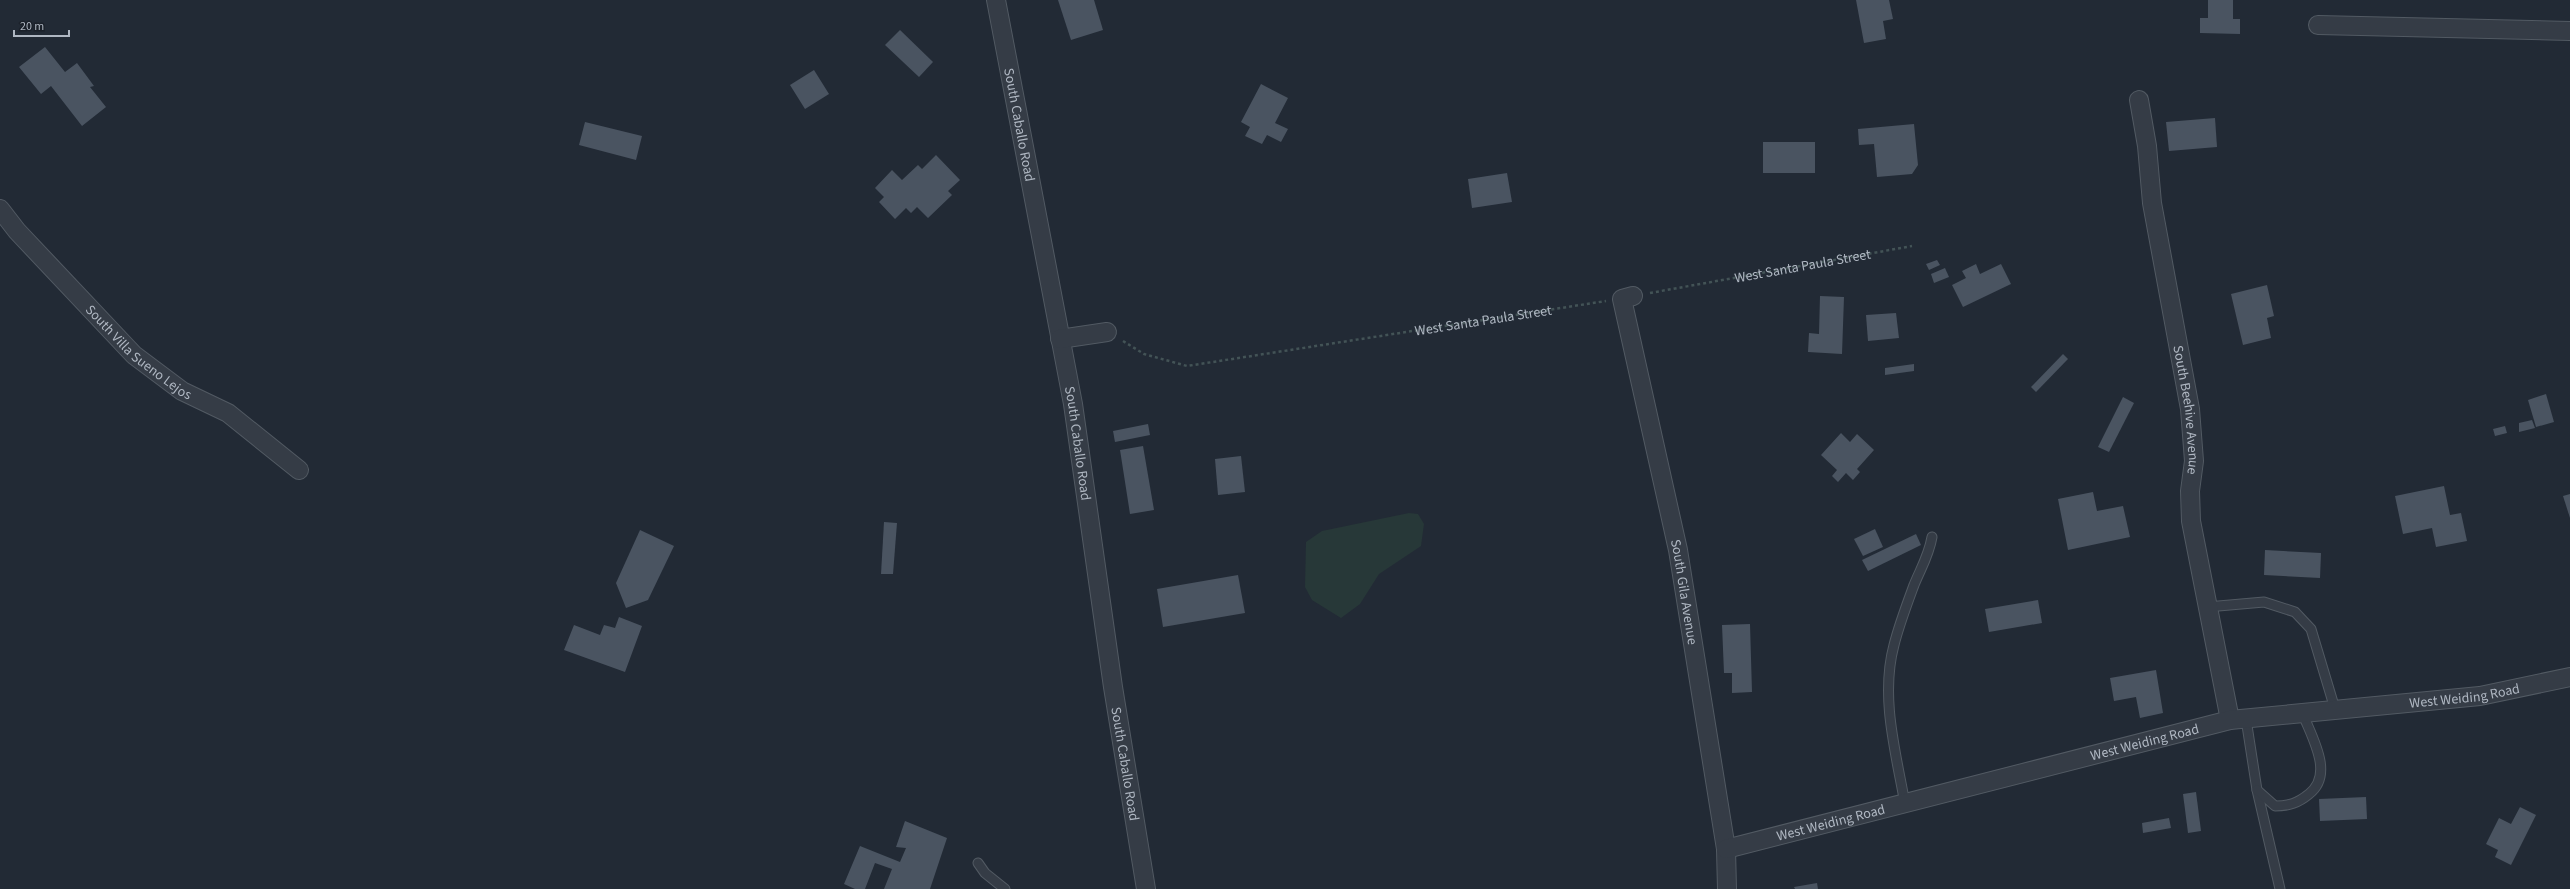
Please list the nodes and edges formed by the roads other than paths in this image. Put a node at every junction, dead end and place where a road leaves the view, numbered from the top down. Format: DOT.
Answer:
graph roads {
  1 [pos="996,0"];
  2 [pos="2318,25"];
  3 [pos="2570,31"];
  4 [pos="2139,100"];
  5 [pos="0,209"];
  6 [pos="1627,297"];
  7 [pos="1107,332"];
  8 [pos="1060,339"];
  9 [pos="299,470"];
  10 [pos="1932,537"];
  11 [pos="2207,607"];
  12 [pos="2570,677"];
  13 [pos="2335,709"];
  14 [pos="2302,712"];
  15 [pos="2238,719"];
  16 [pos="2257,790"];
  17 [pos="1905,804"];
  18 [pos="1726,849"];
  19 [pos="978,863"];
  20 [pos="1005,889"];
  21 [pos="1146,889"];
  22 [pos="1727,889"];
  23 [pos="2280,889"];
  1 -- 8 [label="street, South Caballo Road"];
  2 -- 3 [label="street"];
  4 -- 11 [label="street, South Beehive Avenue"];
  5 -- 9 [label="street, South Villa Sueno Lejos"];
  6 -- 18 [label="street, South Gila Avenue"];
  7 -- 8 [label="street"];
  8 -- 21 [label="street, South Caballo Road"];
  10 -- 17 [label="lane"];
  11 -- 13 [label="lane"];
  11 -- 15 [label="street, South Beehive Avenue"];
  12 -- 13 [label="street, West Weiding Road"];
  13 -- 14 [label="street, West Weiding Road"];
  14 -- 15 [label="street, West Weiding Road"];
  14 -- 16 [label="lane"];
  15 -- 16 [label="lane"];
  15 -- 17 [label="street, West Weiding Road"];
  16 -- 23 [label="lane"];
  17 -- 18 [label="street, West Weiding Road"];
  18 -- 22 [label="street, South Gila Avenue"];
  19 -- 20 [label="lane"];
}
